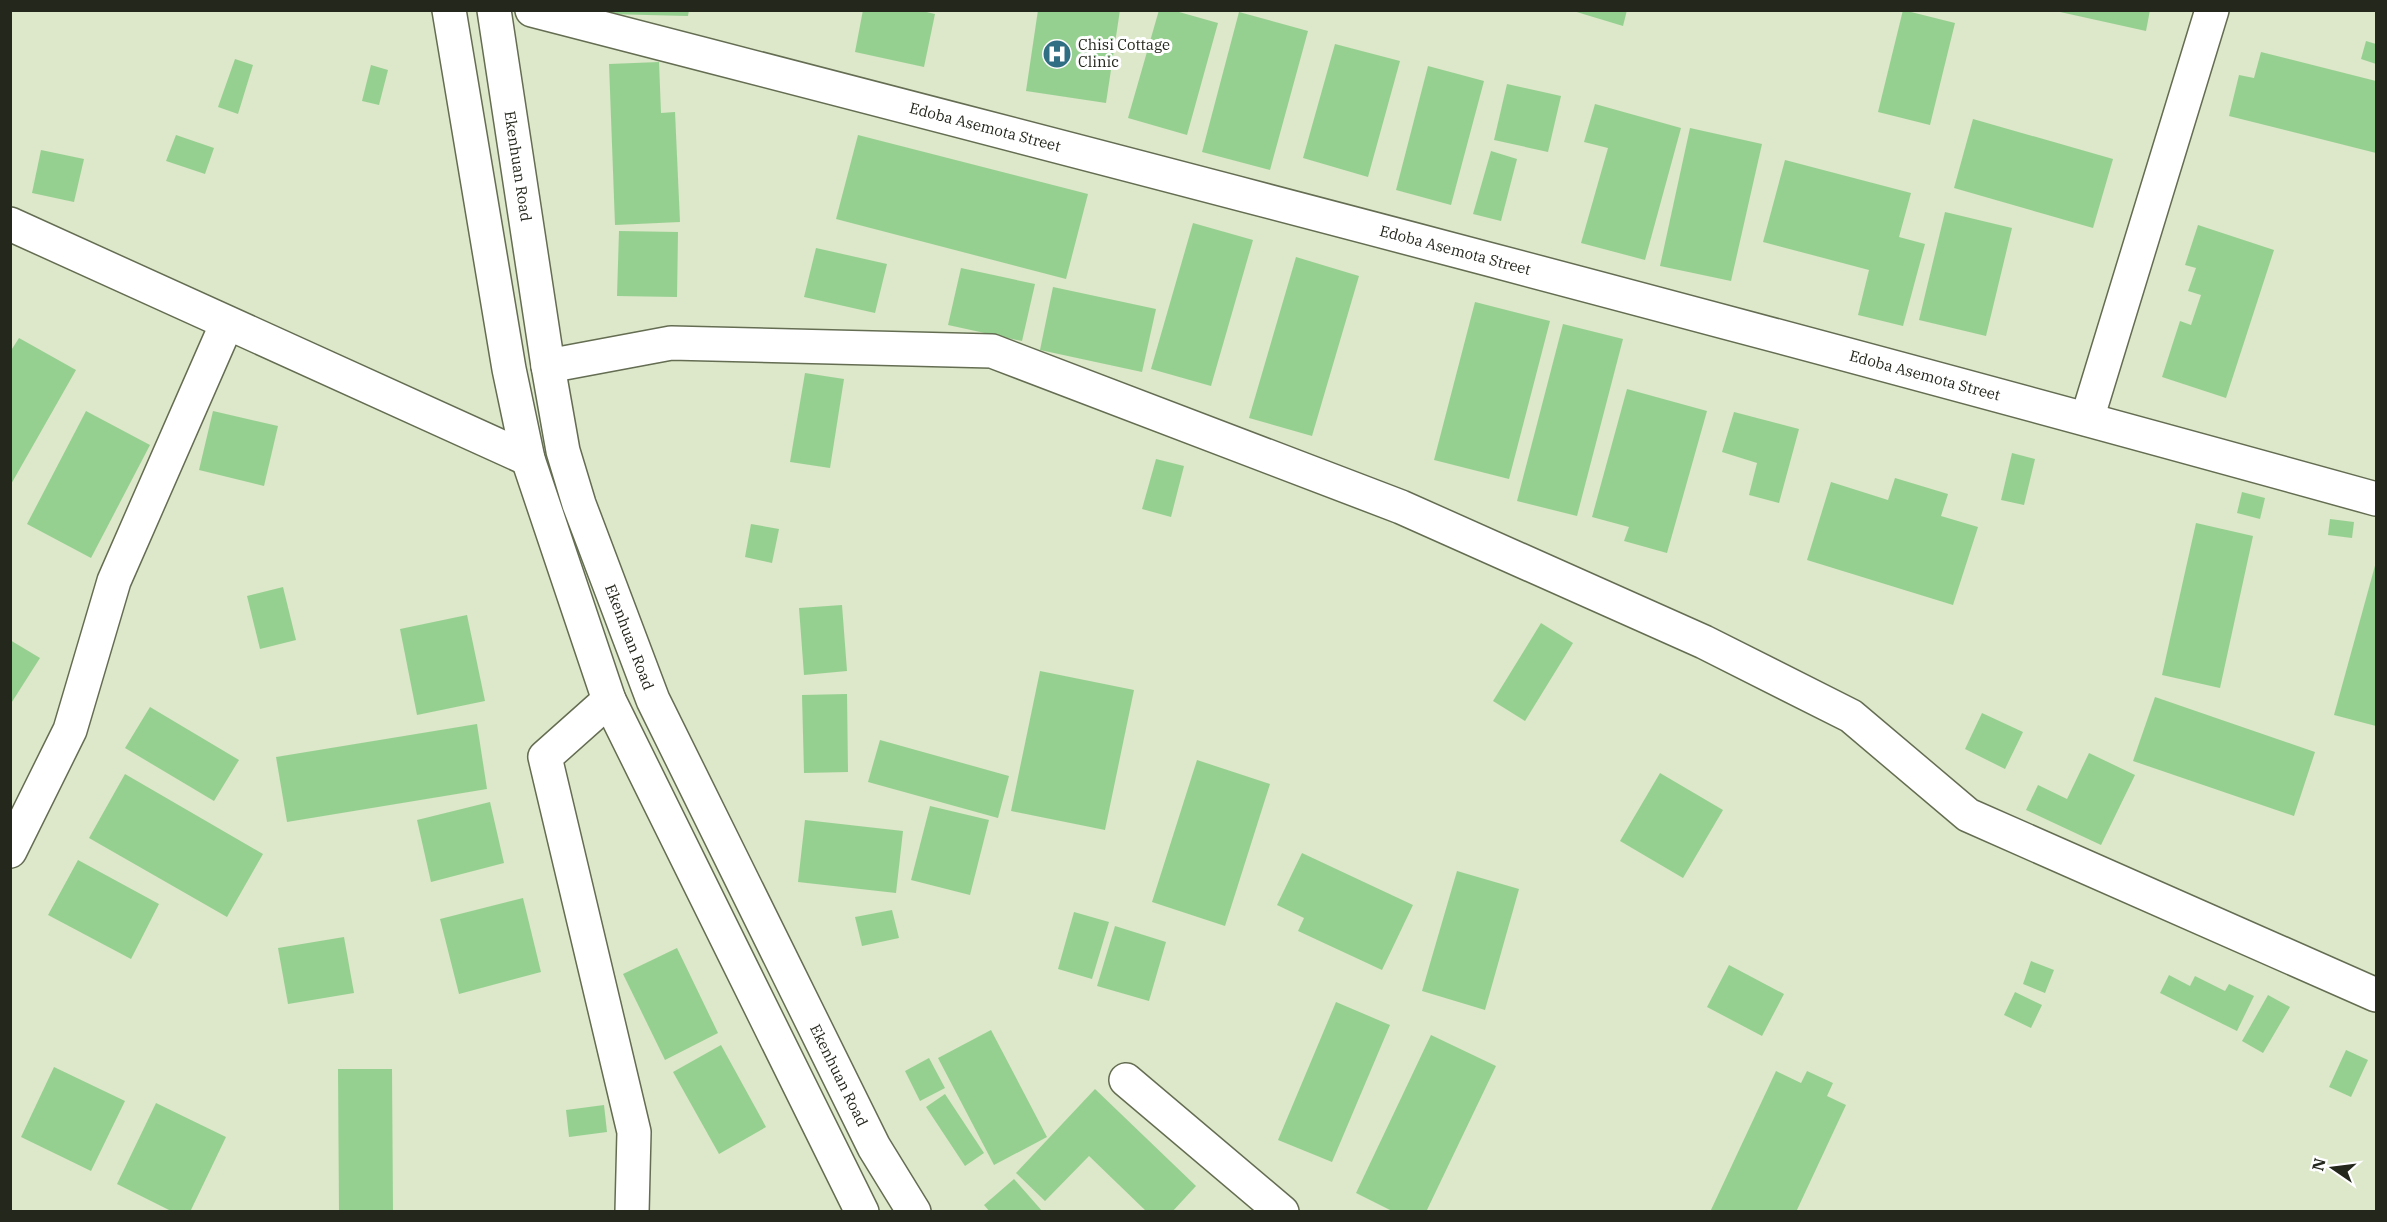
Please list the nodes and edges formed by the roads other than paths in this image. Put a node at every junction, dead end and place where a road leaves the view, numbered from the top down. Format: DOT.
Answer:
graph roads {
  1 [pos="449,10"];
  2 [pos="494,10"];
  3 [pos="532,10"];
  4 [pos="2212,10"];
  5 [pos="10,225"];
  6 [pos="227,323"];
  7 [pos="548,366"];
  8 [pos="2087,419"];
  9 [pos="528,459"];
  10 [pos="2376,499"];
  11 [pos="609,700"];
  12 [pos="10,850"];
  13 [pos="2376,995"];
  14 [pos="1126,1080"];
  15 [pos="632,1212"];
  16 [pos="862,1212"];
  17 [pos="914,1212"];
  18 [pos="1282,1212"];
  1 -- 9 [label="street"];
  2 -- 7 [label="street, Ekenhuan Road"];
  3 -- 8 [label="street, Edoba Asemota Street"];
  4 -- 8 [label="street"];
  5 -- 6 [label="street"];
  6 -- 9 [label="street"];
  6 -- 12 [label="street"];
  7 -- 13 [label="street"];
  7 -- 17 [label="street, Ekenhuan Road"];
  8 -- 10 [label="street, Edoba Asemota Street"];
  9 -- 11 [label="street"];
  11 -- 15 [label="street"];
  11 -- 16 [label="street"];
  14 -- 18 [label="street"];
}
